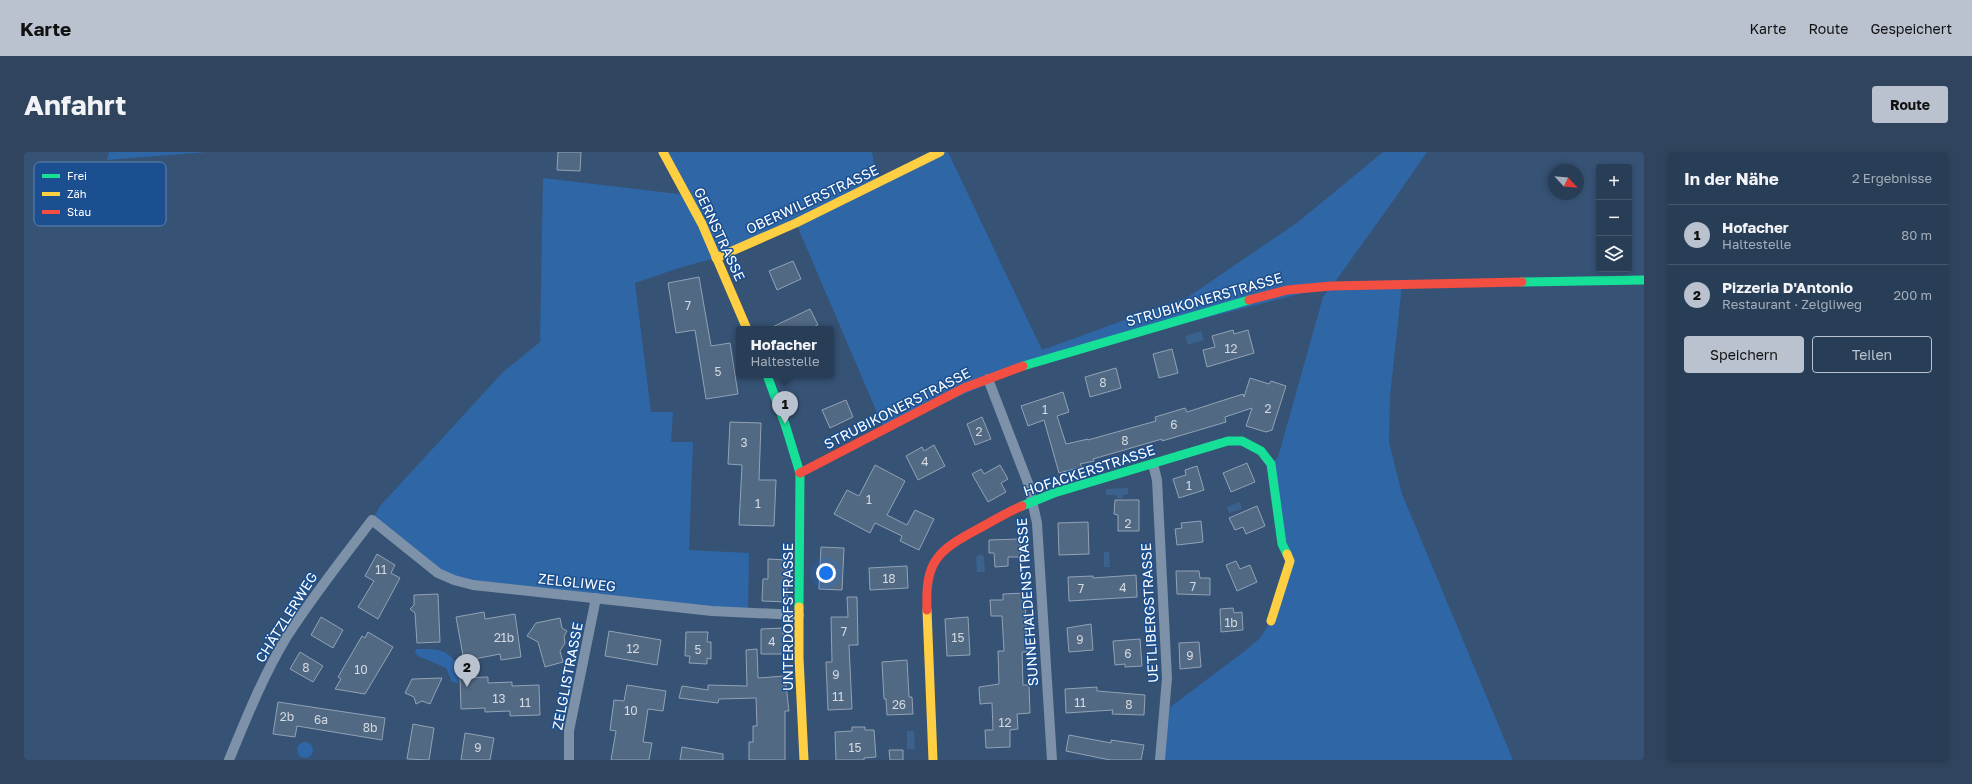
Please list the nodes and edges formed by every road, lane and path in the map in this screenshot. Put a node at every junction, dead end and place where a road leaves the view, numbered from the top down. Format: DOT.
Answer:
graph roads {
  1 [pos="663,152"];
  2 [pos="940,152"];
  3 [pos="716,258"];
  4 [pos="1644,280"];
  5 [pos="746,326"];
  6 [pos="768,378"];
  7 [pos="988,378"];
  8 [pos="1154,464"];
  9 [pos="800,473"];
  10 [pos="1033,500"];
  11 [pos="372,520"];
  12 [pos="596,598"];
  13 [pos="799,614"];
  14 [pos="1271,621"];
  15 [pos="229,760"];
  16 [pos="569,760"];
  17 [pos="804,760"];
  18 [pos="933,760"];
  19 [pos="1052,760"];
  20 [pos="1160,760"];
  1 -- 3 [label="street, GERNSTRASSE"];
  2 -- 3 [label="street, OBERWILERSTRASSE"];
  3 -- 5 [label="street, GERNSTRASSE"];
  4 -- 7 [label="street, STRUBIKONERSTRASSE"];
  6 -- 9 [label="street"];
  7 -- 9 [label="street, STRUBIKONERSTRASSE"];
  7 -- 10 [label="street, SUNNEHALDENSTRASSE"];
  8 -- 10 [label="street, HOFACKERSTRASSE"];
  8 -- 14 [label="street, HOFACKERSTRASSE"];
  8 -- 20 [label="street, UETLIBERGSTRASSE"];
  9 -- 13 [label="street, UNTERDORFSTRASSE"];
  10 -- 18 [label="street, HOFACKERSTRASSE"];
  10 -- 19 [label="street, SUNNEHALDENSTRASSE"];
  11 -- 12 [label="street, ZELGLIWEG"];
  11 -- 15 [label="street, CHÄTZLERWEG"];
  12 -- 13 [label="street, ZELGLIWEG"];
  12 -- 16 [label="street, ZELGLISTRASSE"];
  13 -- 17 [label="street, UNTERDORFSTRASSE"];
}
